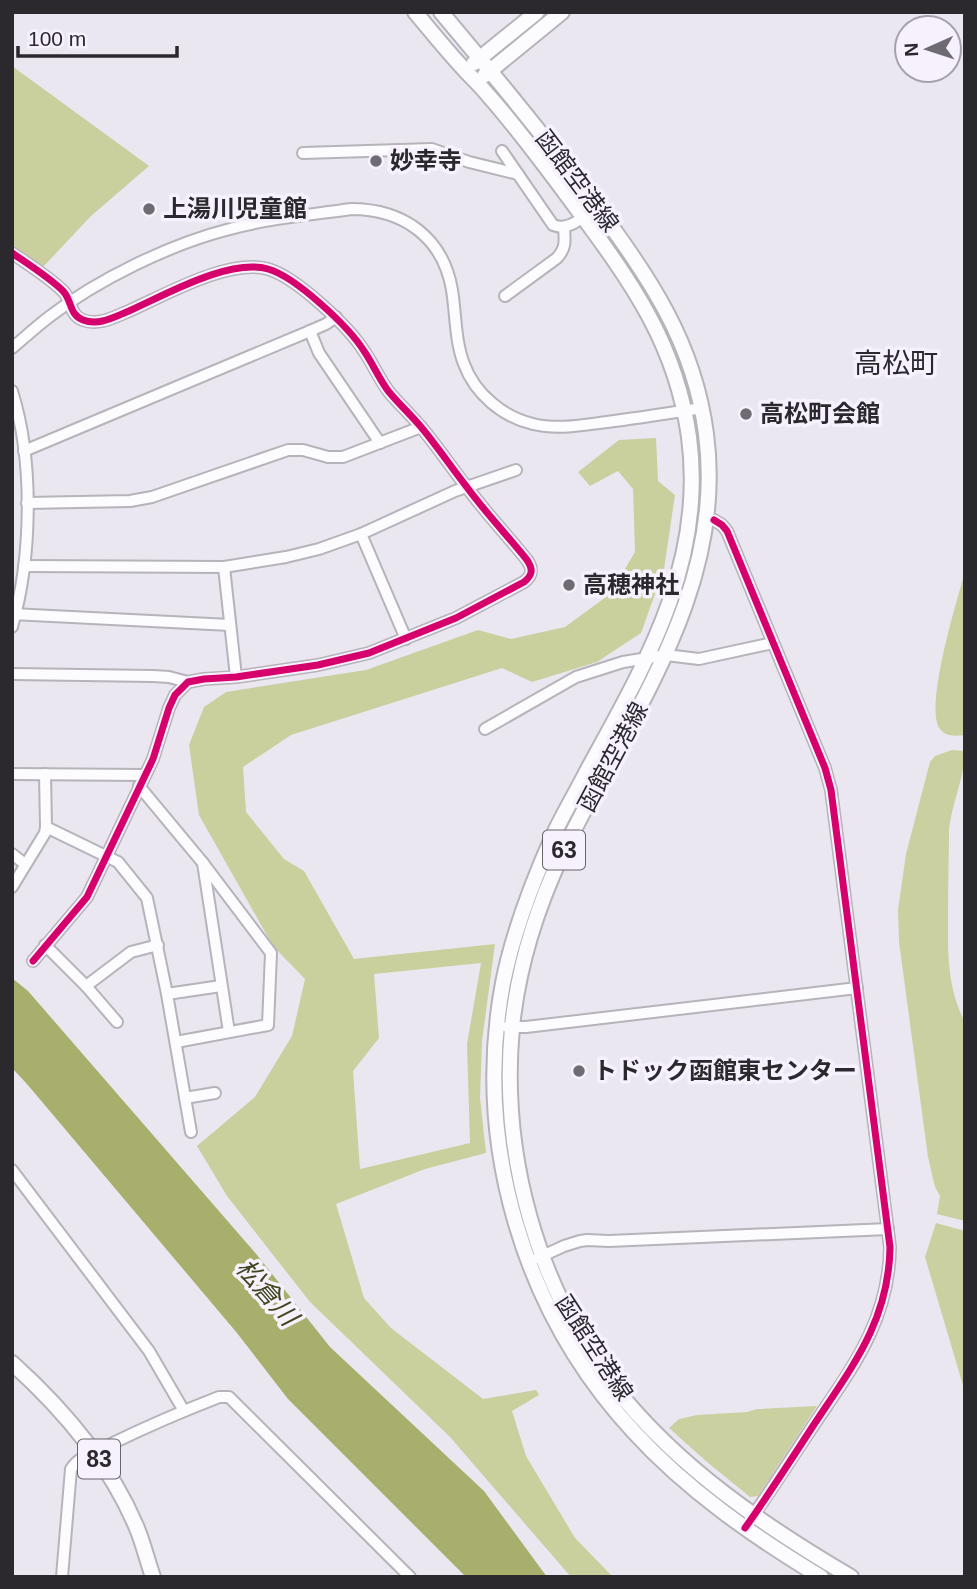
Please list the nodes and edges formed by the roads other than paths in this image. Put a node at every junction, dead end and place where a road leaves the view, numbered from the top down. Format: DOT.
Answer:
graph roads {
  1 [pos="415,12"];
  2 [pos="441,12"];
  3 [pos="537,12"];
  4 [pos="562,12"];
  5 [pos="480,58"];
  6 [pos="491,72"];
  7 [pos="470,76"];
  8 [pos="502,151"];
  9 [pos="303,153"];
  10 [pos="518,174"];
  11 [pos="596,206"];
  12 [pos="583,217"];
  13 [pos="564,228"];
  14 [pos="12,253"];
  15 [pos="505,296"];
  16 [pos="70,302"];
  17 [pos="336,317"];
  18 [pos="310,331"];
  19 [pos="12,348"];
  20 [pos="12,391"];
  21 [pos="702,408"];
  22 [pos="684,411"];
  23 [pos="421,427"];
  24 [pos="380,443"];
  25 [pos="24,451"];
  26 [pos="516,470"];
  27 [pos="467,488"];
  28 [pos="27,503"];
  29 [pos="714,520"];
  30 [pos="361,534"];
  31 [pos="24,566"];
  32 [pos="224,566"];
  33 [pos="14,615"];
  34 [pos="230,625"];
  35 [pos="12,627"];
  36 [pos="406,639"];
  37 [pos="773,643"];
  38 [pos="666,655"];
  39 [pos="648,657"];
  40 [pos="12,674"];
  41 [pos="236,677"];
  42 [pos="188,682"];
  43 [pos="485,729"];
  44 [pos="12,774"];
  45 [pos="45,774"];
  46 [pos="144,775"];
  47 [pos="143,791"];
  48 [pos="46,827"];
  49 [pos="12,854"];
  50 [pos="111,858"];
  51 [pos="203,863"];
  52 [pos="25,864"];
  53 [pos="12,887"];
  54 [pos="158,945"];
  55 [pos="45,946"];
  56 [pos="33,961"];
  57 [pos="86,986"];
  58 [pos="221,986"];
  59 [pos="857,988"];
  60 [pos="167,994"];
  61 [pos="117,1022"];
  62 [pos="505,1027"];
  63 [pos="229,1032"];
  64 [pos="176,1042"];
  65 [pos="215,1093"];
  66 [pos="185,1098"];
  67 [pos="191,1132"];
  68 [pos="12,1170"];
  69 [pos="888,1229"];
  70 [pos="535,1260"];
  71 [pos="12,1363"];
  72 [pos="184,1411"];
  73 [pos="94,1452"];
  74 [pos="749,1522"];
  75 [pos="62,1577"];
  76 [pos="153,1577"];
  77 [pos="410,1577"];
  78 [pos="821,1577"];
  79 [pos="851,1577"];
  1 -- 7 [label="main road, 函館空港線"];
  2 -- 5 [label="main road, 函館空港線"];
  3 -- 5 [label="main road"];
  4 -- 6 [label="main road"];
  5 -- 6 [label="main road, 函館空港線 / 63"];
  5 -- 7 [label="main road"];
  6 -- 7 [label="main road"];
  6 -- 11 [label="main road, 函館空港線 / 63"];
  7 -- 12 [label="main road, 函館空港線 / 63"];
  8 -- 10 [label="street"];
  9 -- 10 [label="street"];
  10 -- 13 [label="street"];
  11 -- 12 [label="street"];
  11 -- 21 [label="main road, 函館空港線 / 63"];
  12 -- 13 [label="street"];
  12 -- 22 [label="main road, 函館空港線 / 63"];
  13 -- 15 [label="street"];
  14 -- 16 [label="street"];
  16 -- 17 [label="street"];
  16 -- 19 [label="street"];
  16 -- 22 [label="street"];
  17 -- 18 [label="street"];
  17 -- 23 [label="street"];
  18 -- 24 [label="street"];
  18 -- 25 [label="street"];
  20 -- 25 [label="street"];
  21 -- 22 [label="street"];
  21 -- 38 [label="main road, 函館空港線 / 63"];
  22 -- 39 [label="main road, 函館空港線 / 63"];
  23 -- 24 [label="street"];
  23 -- 27 [label="street"];
  24 -- 28 [label="street"];
  25 -- 28 [label="street"];
  26 -- 27 [label="street"];
  27 -- 30 [label="street"];
  27 -- 36 [label="street"];
  28 -- 31 [label="street"];
  29 -- 37 [label="street"];
  30 -- 32 [label="street"];
  30 -- 36 [label="street"];
  31 -- 32 [label="street"];
  31 -- 33 [label="street"];
  32 -- 34 [label="street"];
  33 -- 34 [label="street"];
  33 -- 35 [label="street"];
  34 -- 41 [label="street"];
  36 -- 41 [label="street"];
  37 -- 38 [label="street"];
  37 -- 59 [label="street"];
  38 -- 39 [label="street"];
  38 -- 62 [label="main road, 函館空港線 / 63"];
  39 -- 43 [label="street"];
  39 -- 62 [label="main road, 函館空港線 / 63"];
  40 -- 42 [label="street"];
  41 -- 42 [label="street"];
  42 -- 46 [label="street"];
  44 -- 45 [label="street"];
  45 -- 46 [label="street"];
  45 -- 48 [label="street"];
  46 -- 47 [label="street"];
  47 -- 50 [label="street"];
  47 -- 51 [label="street"];
  48 -- 50 [label="street"];
  48 -- 52 [label="street"];
  49 -- 52 [label="street"];
  50 -- 54 [label="street"];
  50 -- 55 [label="street"];
  51 -- 58 [label="street"];
  51 -- 63 [label="street"];
  52 -- 53 [label="street"];
  54 -- 57 [label="street"];
  54 -- 60 [label="street"];
  55 -- 56 [label="street"];
  55 -- 57 [label="street"];
  57 -- 61 [label="street"];
  58 -- 60 [label="street"];
  58 -- 63 [label="street"];
  59 -- 62 [label="street"];
  59 -- 69 [label="street"];
  60 -- 64 [label="street"];
  62 -- 70 [label="main road, 函館空港線 / 63"];
  63 -- 64 [label="street"];
  64 -- 66 [label="street"];
  65 -- 66 [label="street"];
  66 -- 67 [label="street"];
  68 -- 72 [label="street"];
  69 -- 70 [label="street"];
  69 -- 74 [label="street"];
  70 -- 74 [label="main road, 函館空港線 / 63"];
  71 -- 73 [label="main road, 83"];
  72 -- 73 [label="street"];
  72 -- 77 [label="street"];
  73 -- 75 [label="street"];
  73 -- 76 [label="main road, 83"];
  74 -- 78 [label="main road, 函館空港線 / 63"];
  74 -- 79 [label="main road, 函館空港線 / 63"];
}
